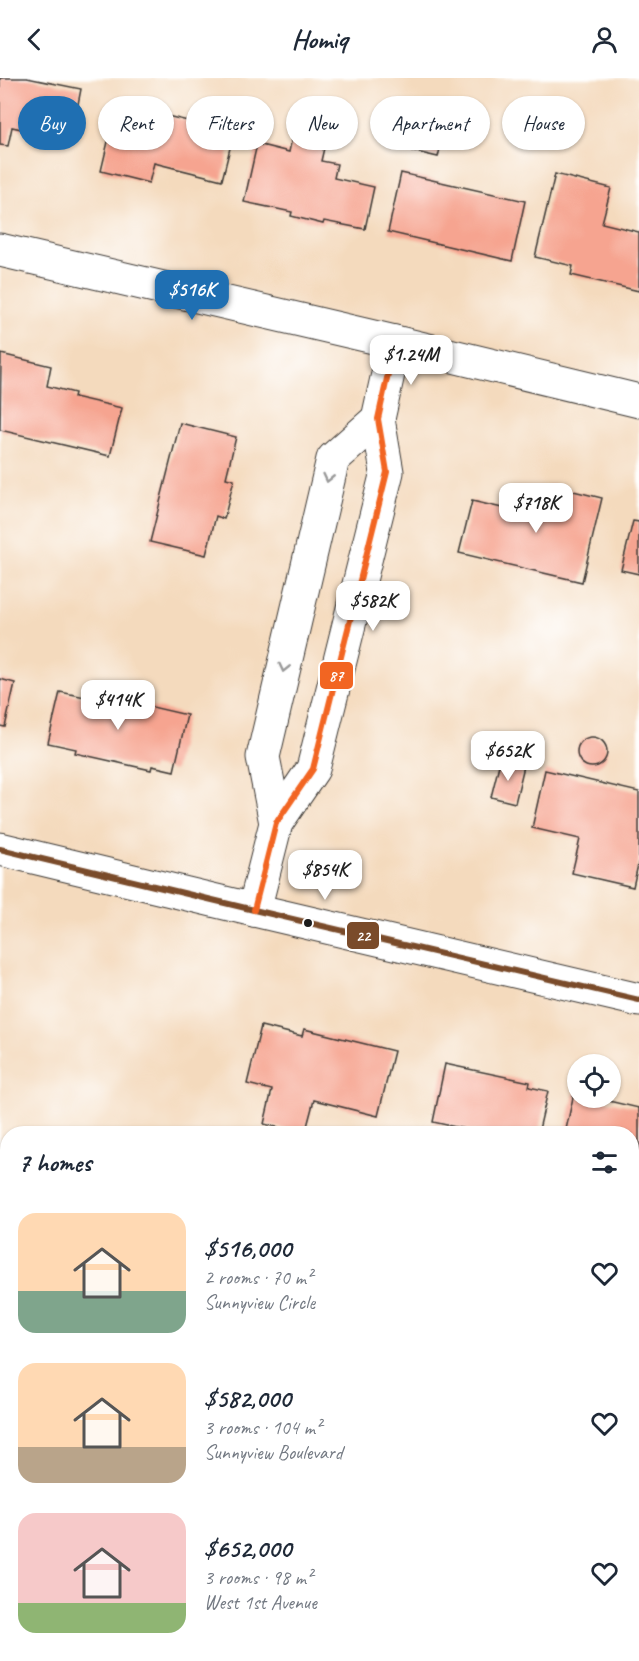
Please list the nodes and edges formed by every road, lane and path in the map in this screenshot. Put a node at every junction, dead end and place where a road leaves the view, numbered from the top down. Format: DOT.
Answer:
graph roads {
  1 [pos="0,249"];
  2 [pos="395,342"];
  3 [pos="639,401"];
  4 [pos="378,419"];
  5 [pos="276,823"];
  6 [pos="0,849"];
  7 [pos="254,910"];
  8 [pos="639,1000"];
  1 -- 2 [label="street"];
  2 -- 3 [label="street"];
  2 -- 4 [label="street"];
  4 -- 5 [label="street"];
  4 -- 5 [label="street, one-way"];
  5 -- 7 [label="street"];
  6 -- 7 [label="street"];
  7 -- 8 [label="street"];
}
